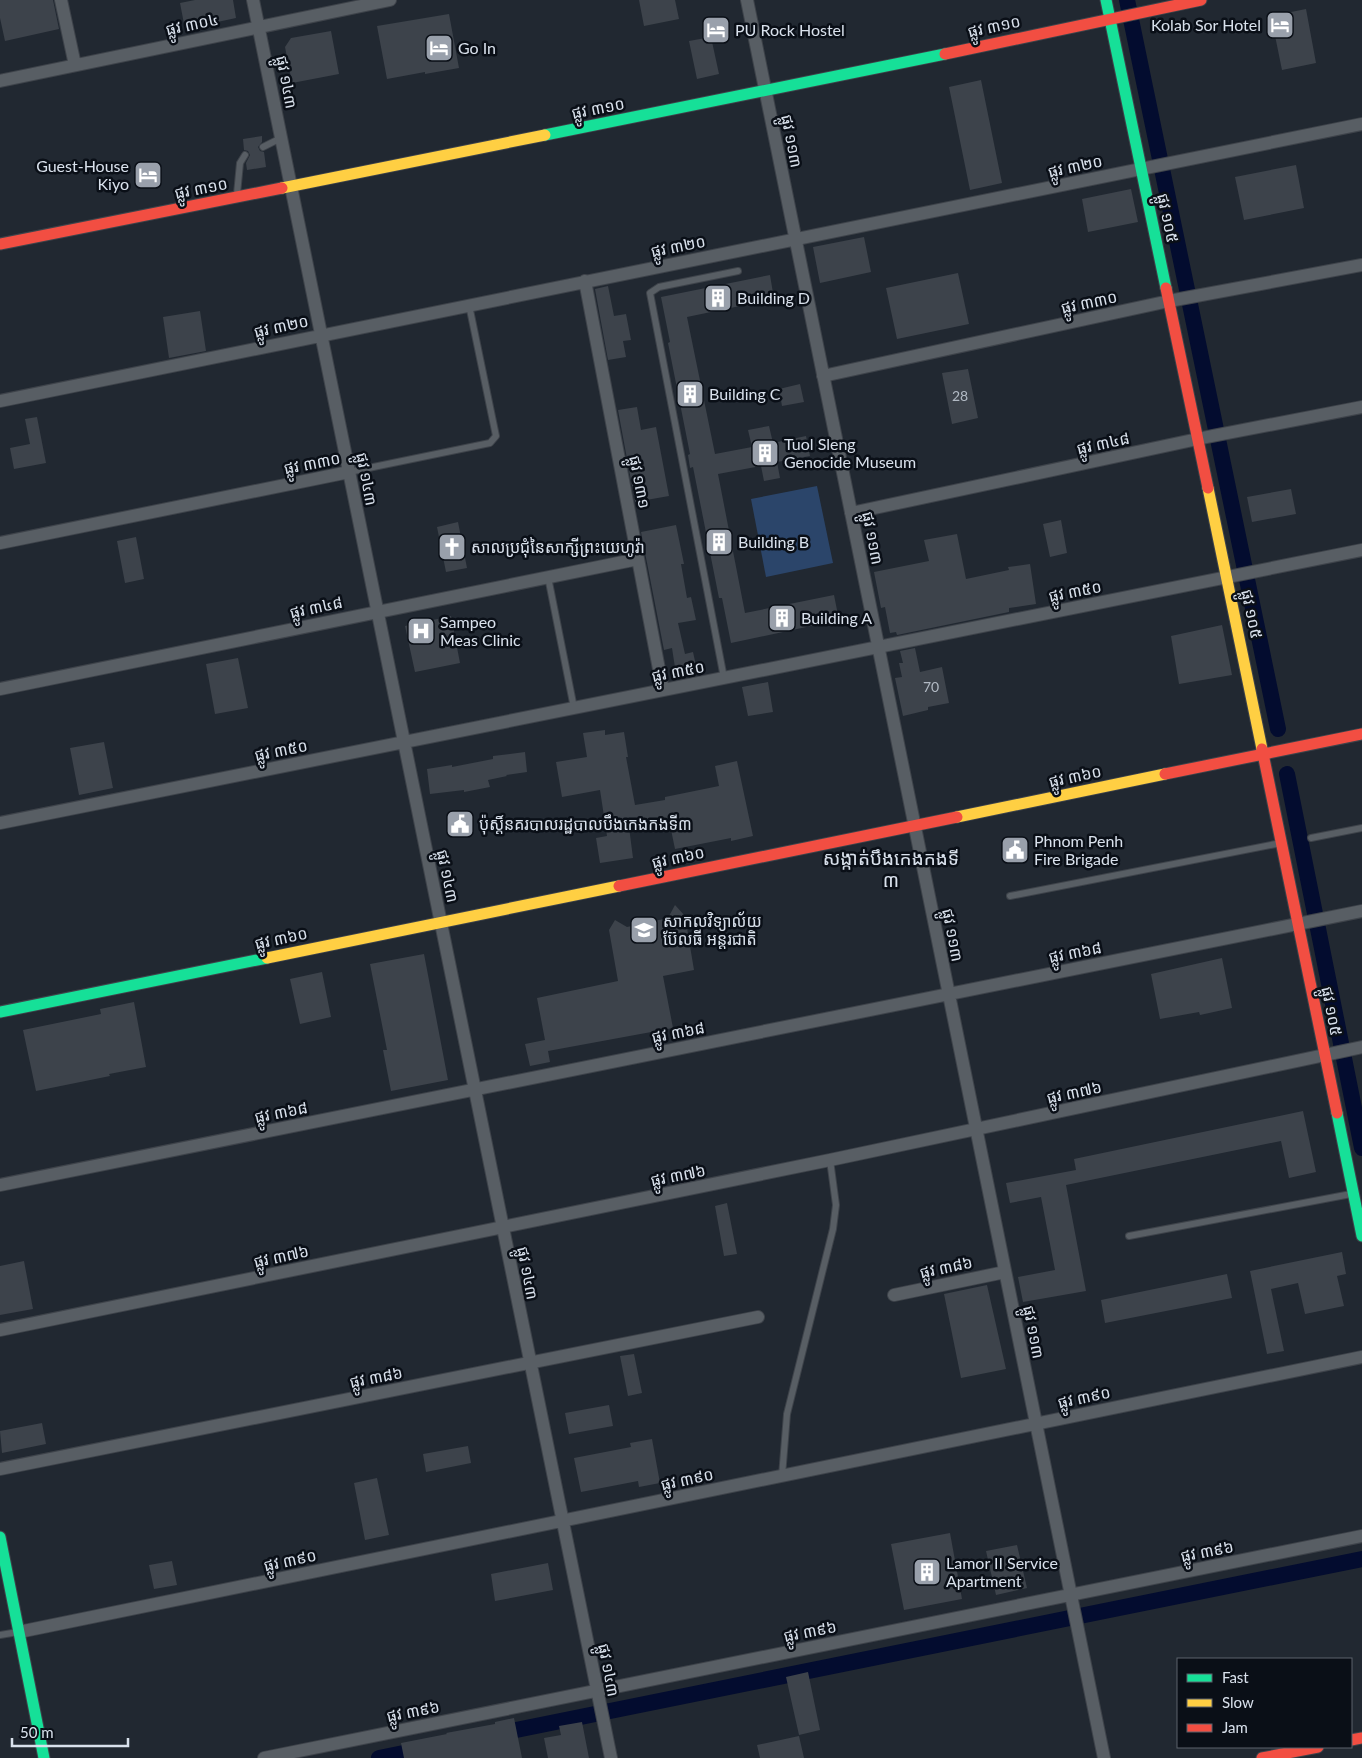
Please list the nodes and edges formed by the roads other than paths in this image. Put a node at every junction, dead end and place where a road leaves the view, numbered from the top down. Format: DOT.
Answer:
graph roads {
  1 [pos="61,0"];
  2 [pos="254,0"];
  3 [pos="390,0"];
  4 [pos="747,0"];
  5 [pos="1106,0"];
  6 [pos="1201,0"];
  7 [pos="1110,18"];
  8 [pos="259,27"];
  9 [pos="75,65"];
  10 [pos="0,81"];
  11 [pos="766,91"];
  12 [pos="1362,124"];
  13 [pos="281,138"];
  14 [pos="263,146"];
  15 [pos="245,155"];
  16 [pos="1147,168"];
  17 [pos="291,187"];
  18 [pos="237,197"];
  19 [pos="796,240"];
  20 [pos="0,244"];
  21 [pos="1362,265"];
  22 [pos="738,271"];
  23 [pos="585,281"];
  24 [pos="1174,300"];
  25 [pos="469,305"];
  26 [pos="321,334"];
  27 [pos="823,376"];
  28 [pos="0,401"];
  29 [pos="1362,407"];
  30 [pos="1203,438"];
  31 [pos="349,472"];
  32 [pos="851,513"];
  33 [pos="0,543"];
  34 [pos="1362,550"];
  35 [pos="638,559"];
  36 [pos="1232,576"];
  37 [pos="548,577"];
  38 [pos="378,611"];
  39 [pos="878,647"];
  40 [pos="724,678"];
  41 [pos="0,689"];
  42 [pos="663,690"];
  43 [pos="574,708"];
  44 [pos="1362,734"];
  45 [pos="404,742"];
  46 [pos="1269,752"];
  47 [pos="0,823"];
  48 [pos="914,825"];
  49 [pos="1362,828"];
  50 [pos="1311,838"];
  51 [pos="1282,843"];
  52 [pos="1010,896"];
  53 [pos="1362,911"];
  54 [pos="440,922"];
  55 [pos="1303,923"];
  56 [pos="948,994"];
  57 [pos="0,1012"];
  58 [pos="1357,1048"];
  59 [pos="1329,1053"];
  60 [pos="475,1089"];
  61 [pos="976,1130"];
  62 [pos="830,1160"];
  63 [pos="0,1184"];
  64 [pos="1358,1193"];
  65 [pos="502,1227"];
  66 [pos="1129,1236"];
  67 [pos="1362,1236"];
  68 [pos="1005,1272"];
  69 [pos="894,1295"];
  70 [pos="758,1317"];
  71 [pos="0,1330"];
  72 [pos="1362,1357"];
  73 [pos="530,1363"];
  74 [pos="1036,1424"];
  75 [pos="0,1469"];
  76 [pos="782,1476"];
  77 [pos="562,1521"];
  78 [pos="1362,1536"];
  79 [pos="0,1537"];
  80 [pos="1070,1595"];
  81 [pos="19,1632"];
  82 [pos="0,1635"];
  83 [pos="597,1691"];
  84 [pos="1313,1748"];
  85 [pos="44,1758"];
  86 [pos="264,1758"];
  87 [pos="611,1758"];
  88 [pos="1104,1758"];
  89 [pos="1262,1758"];
  1 -- 9 [label="street"];
  2 -- 8 [label="street, ផ្លូវ ១៤៣"];
  3 -- 8 [label="street, ផ្លូវ ៣០៤"];
  4 -- 11 [label="street, ផ្លូវ ១១៣"];
  5 -- 7 [label="street, ផ្លូវ ១០៥"];
  6 -- 7 [label="street, ផ្លូវ ៣១០"];
  7 -- 11 [label="street, ផ្លូវ ៣១០"];
  7 -- 16 [label="street, ផ្លូវ ១០៥"];
  8 -- 9 [label="street, ផ្លូវ ៣០៤"];
  8 -- 13 [label="street, ផ្លូវ ១៤៣"];
  9 -- 10 [label="street, ផ្លូវ ៣០៤"];
  11 -- 17 [label="street, ផ្លូវ ៣១០"];
  11 -- 19 [label="street, ផ្លូវ ១១៣"];
  12 -- 16 [label="street, ផ្លូវ ៣២០"];
  13 -- 14 [label="lane"];
  13 -- 17 [label="street, ផ្លូវ ១៤៣"];
  15 -- 18 [label="lane"];
  16 -- 19 [label="street, ផ្លូវ ៣២០"];
  16 -- 24 [label="street, ផ្លូវ ១០៥"];
  17 -- 18 [label="street, ផ្លូវ ៣១០"];
  17 -- 26 [label="street, ផ្លូវ ១៤៣"];
  18 -- 20 [label="street, ផ្លូវ ៣១០"];
  19 -- 23 [label="street, ផ្លូវ ៣២០"];
  19 -- 27 [label="street, ផ្លូវ ១១៣"];
  21 -- 24 [label="street, ផ្លូវ ៣៣០"];
  22 -- 40 [label="lane"];
  23 -- 25 [label="street, ផ្លូវ ៣២០"];
  23 -- 35 [label="street, ផ្លូវ ១៣១"];
  24 -- 27 [label="street, ផ្លូវ ៣៣០"];
  24 -- 30 [label="street, ផ្លូវ ១០៥"];
  25 -- 26 [label="street, ផ្លូវ ៣២០"];
  25 -- 31 [label="lane, ផ្លូវ ៣៣០"];
  26 -- 28 [label="street, ផ្លូវ ៣២០"];
  26 -- 31 [label="street, ផ្លូវ ១៤៣"];
  27 -- 32 [label="street, ផ្លូវ ១១៣"];
  29 -- 30 [label="street, ផ្លូវ ៣៤៨"];
  30 -- 32 [label="street, ផ្លូវ ៣៤៨"];
  30 -- 36 [label="street, ផ្លូវ ១០៥"];
  31 -- 33 [label="street, ផ្លូវ ៣៣០"];
  31 -- 38 [label="street, ផ្លូវ ១៤៣"];
  32 -- 39 [label="street, ផ្លូវ ១១៣"];
  34 -- 36 [label="street, ផ្លូវ ៣៥០"];
  35 -- 37 [label="street, ផ្លូវ ៣៤៨"];
  35 -- 42 [label="street, ផ្លូវ ១៣១"];
  36 -- 39 [label="street, ផ្លូវ ៣៥០"];
  36 -- 46 [label="street, ផ្លូវ ១០៥"];
  37 -- 38 [label="street, ផ្លូវ ៣៤៨"];
  37 -- 43 [label="lane"];
  38 -- 41 [label="street, ផ្លូវ ៣៤៨"];
  38 -- 45 [label="street, ផ្លូវ ១៤៣"];
  39 -- 40 [label="street, ផ្លូវ ៣៥០"];
  39 -- 48 [label="street, ផ្លូវ ១១៣"];
  40 -- 42 [label="street, ផ្លូវ ៣៥០"];
  42 -- 43 [label="street, ផ្លូវ ៣៥០"];
  43 -- 45 [label="street, ផ្លូវ ៣៥០"];
  44 -- 46 [label="street, ផ្លូវ ៣៦០"];
  45 -- 47 [label="street, ផ្លូវ ៣៥០"];
  45 -- 54 [label="street, ផ្លូវ ១៤៣"];
  46 -- 48 [label="street, ផ្លូវ ៣៦០"];
  46 -- 51 [label="street, ផ្លូវ ១០៥"];
  48 -- 54 [label="street, ផ្លូវ ៣៦០"];
  48 -- 56 [label="street, ផ្លូវ ១១៣"];
  49 -- 50 [label="lane"];
  51 -- 52 [label="lane"];
  51 -- 55 [label="street, ផ្លូវ ១០៥"];
  53 -- 55 [label="street, ផ្លូវ ៣៦៨"];
  54 -- 57 [label="street, ផ្លូវ ៣៦០"];
  54 -- 60 [label="street, ផ្លូវ ១៤៣"];
  55 -- 56 [label="street, ផ្លូវ ៣៦៨"];
  55 -- 59 [label="street, ផ្លូវ ១០៥"];
  56 -- 60 [label="street, ផ្លូវ ៣៦៨"];
  56 -- 61 [label="street, ផ្លូវ ១១៣"];
  58 -- 59 [label="street, ផ្លូវ ៣៧៦"];
  59 -- 61 [label="street, ផ្លូវ ៣៧៦"];
  59 -- 64 [label="street, ផ្លូវ ១០៥"];
  60 -- 63 [label="street, ផ្លូវ ៣៦៨"];
  60 -- 65 [label="street, ផ្លូវ ១៤៣"];
  61 -- 62 [label="street, ផ្លូវ ៣៧៦"];
  61 -- 68 [label="street, ផ្លូវ ១១៣"];
  62 -- 65 [label="street, ផ្លូវ ៣៧៦"];
  62 -- 76 [label="lane"];
  64 -- 66 [label="lane"];
  64 -- 67 [label="street, ផ្លូវ ១០៥"];
  65 -- 71 [label="street, ផ្លូវ ៣៧៦"];
  65 -- 73 [label="street, ផ្លូវ ១៤៣"];
  68 -- 69 [label="street, ផ្លូវ ៣៨៦"];
  68 -- 74 [label="street, ផ្លូវ ១១៣"];
  70 -- 73 [label="street, ផ្លូវ ៣៨៦"];
  72 -- 74 [label="street, ផ្លូវ ៣៩០"];
  73 -- 75 [label="street, ផ្លូវ ៣៨៦"];
  73 -- 77 [label="street, ផ្លូវ ១៤៣"];
  74 -- 76 [label="street, ផ្លូវ ៣៩០"];
  74 -- 80 [label="street, ផ្លូវ ១១៣"];
  76 -- 77 [label="street, ផ្លូវ ៣៩០"];
  77 -- 81 [label="street, ផ្លូវ ៣៩០"];
  77 -- 83 [label="street, ផ្លូវ ១៤៣"];
  78 -- 80 [label="street, ផ្លូវ ៣៩៦"];
  79 -- 81 [label="street"];
  80 -- 83 [label="street, ផ្លូវ ៣៩៦"];
  80 -- 88 [label="street, ផ្លូវ ១១៣"];
  81 -- 82 [label="lane"];
  81 -- 85 [label="street"];
  83 -- 86 [label="street, ផ្លូវ ៣៩៦"];
  83 -- 87 [label="street, ផ្លូវ ១៤៣"];
  84 -- 89 [label="street"];
}
